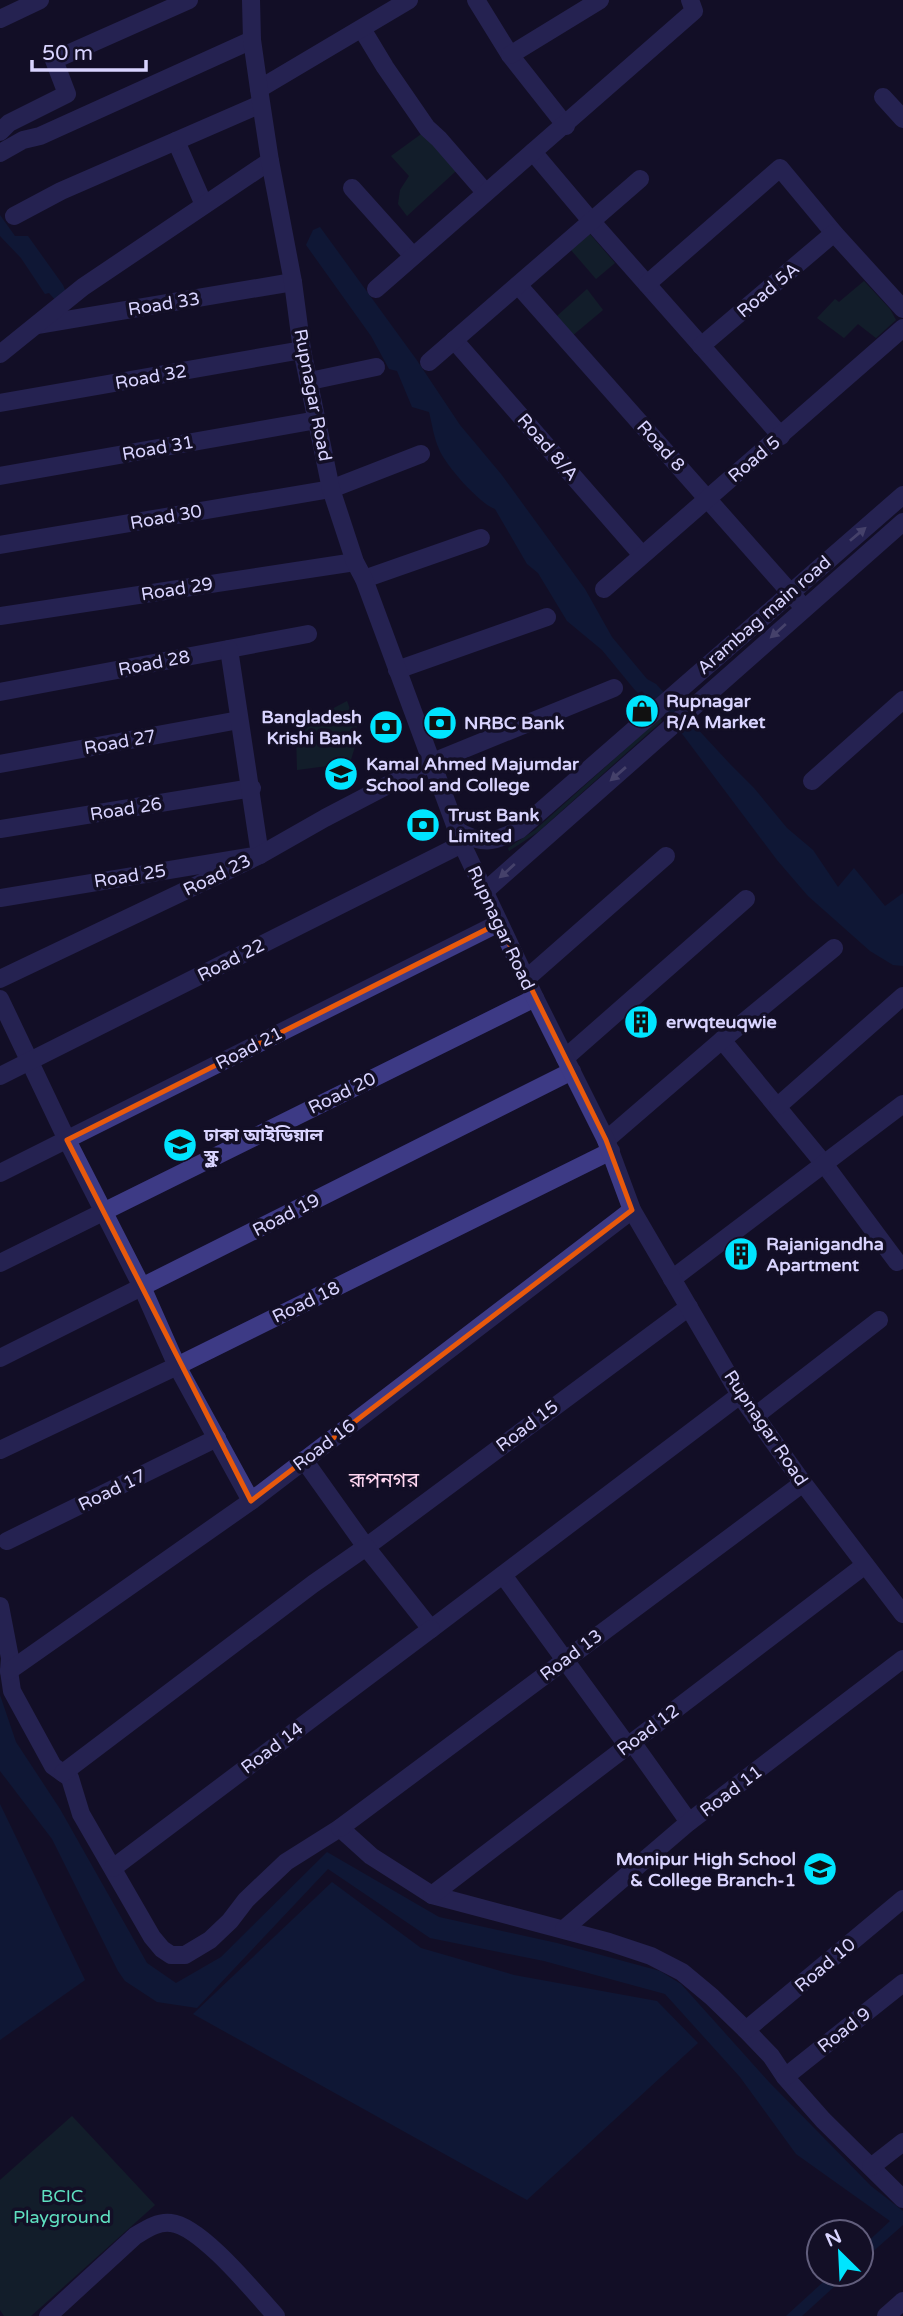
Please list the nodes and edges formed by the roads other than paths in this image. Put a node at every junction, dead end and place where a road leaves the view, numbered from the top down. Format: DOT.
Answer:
graph roads {
  1 [pos="40,0"];
  2 [pos="189,0"];
  3 [pos="251,0"];
  4 [pos="410,0"];
  5 [pos="476,0"];
  6 [pos="600,0"];
  7 [pos="690,0"];
  8 [pos="0,19"];
  9 [pos="362,29"];
  10 [pos="252,40"];
  11 [pos="510,55"];
  12 [pos="260,97"];
  13 [pos="883,97"];
  14 [pos="903,119"];
  15 [pos="566,125"];
  16 [pos="0,132"];
  17 [pos="176,141"];
  18 [pos="533,152"];
  19 [pos="0,153"];
  20 [pos="270,160"];
  21 [pos="640,179"];
  22 [pos="352,188"];
  23 [pos="485,191"];
  24 [pos="204,205"];
  25 [pos="15,216"];
  26 [pos="592,222"];
  27 [pos="834,233"];
  28 [pos="413,256"];
  29 [pos="293,282"];
  30 [pos="647,284"];
  31 [pos="518,285"];
  32 [pos="376,289"];
  33 [pos="903,309"];
  34 [pos="35,325"];
  35 [pos="903,328"];
  36 [pos="454,340"];
  37 [pos="701,346"];
  38 [pos="302,350"];
  39 [pos="0,354"];
  40 [pos="429,362"];
  41 [pos="376,367"];
  42 [pos="310,381"];
  43 [pos="0,403"];
  44 [pos="317,419"];
  45 [pos="781,436"];
  46 [pos="421,454"];
  47 [pos="0,476"];
  48 [pos="331,489"];
  49 [pos="903,495"];
  50 [pos="707,499"];
  51 [pos="887,509"];
  52 [pos="902,524"];
  53 [pos="481,538"];
  54 [pos="0,545"];
  55 [pos="642,555"];
  56 [pos="355,562"];
  57 [pos="364,579"];
  58 [pos="604,589"];
  59 [pos="790,592"];
  60 [pos="804,608"];
  61 [pos="0,616"];
  62 [pos="547,617"];
  63 [pos="308,634"];
  64 [pos="229,649"];
  65 [pos="397,670"];
  66 [pos="614,688"];
  67 [pos="0,692"];
  68 [pos="677,692"];
  69 [pos="903,700"];
  70 [pos="692,709"];
  71 [pos="239,720"];
  72 [pos="430,763"];
  73 [pos="0,764"];
  74 [pos="812,781"];
  75 [pos="252,788"];
  76 [pos="0,829"];
  77 [pos="459,837"];
  78 [pos="260,855"];
  79 [pos="666,856"];
  80 [pos="484,892"];
  81 [pos="0,898"];
  82 [pos="746,899"];
  83 [pos="499,923"];
  84 [pos="834,948"];
  85 [pos="0,979"];
  86 [pos="526,979"];
  87 [pos="903,996"];
  88 [pos="534,998"];
  89 [pos="0,999"];
  90 [pos="722,1040"];
  91 [pos="30,1061"];
  92 [pos="568,1065"];
  93 [pos="0,1076"];
  94 [pos="903,1104"];
  95 [pos="778,1106"];
  96 [pos="67,1140"];
  97 [pos="608,1146"];
  98 [pos="825,1165"];
  99 [pos="0,1173"];
  100 [pos="632,1210"];
  101 [pos="103,1211"];
  102 [pos="897,1262"];
  103 [pos="0,1263"];
  104 [pos="672,1279"];
  105 [pos="142,1287"];
  106 [pos="689,1307"];
  107 [pos="879,1320"];
  108 [pos="0,1358"];
  109 [pos="177,1366"];
  110 [pos="740,1395"];
  111 [pos="755,1416"];
  112 [pos="217,1438"];
  113 [pos="0,1450"];
  114 [pos="304,1460"];
  115 [pos="803,1483"];
  116 [pos="251,1502"];
  117 [pos="7,1541"];
  118 [pos="366,1546"];
  119 [pos="864,1564"];
  120 [pos="503,1575"];
  121 [pos="901,1605"];
  122 [pos="0,1606"];
  123 [pos="431,1629"];
  124 [pos="903,1659"];
  125 [pos="565,1660"];
  126 [pos="9,1671"];
  127 [pos="630,1744"];
  128 [pos="63,1773"];
  129 [pos="689,1822"];
  130 [pos="340,1828"];
  131 [pos="113,1868"];
  132 [pos="432,1895"];
  133 [pos="903,1899"];
  134 [pos="564,1929"];
  135 [pos="903,1983"];
  136 [pos="746,2030"];
  137 [pos="785,2077"];
  138 [pos="903,2141"];
  139 [pos="871,2167"];
  140 [pos="903,2199"];
  141 [pos="903,2301"];
  142 [pos="48,2316"];
  143 [pos="276,2316"];
  144 [pos="886,2316"];
  1 -- 8 [label="street"];
  2 -- 16 [label="street"];
  3 -- 10 [label="street, Rupnagar Road"];
  4 -- 9 [label="street"];
  5 -- 11 [label="street"];
  6 -- 11 [label="street"];
  7 -- 15 [label="street"];
  9 -- 12 [label="street"];
  9 -- 23 [label="street"];
  10 -- 12 [label="street, Rupnagar Road"];
  10 -- 19 [label="street"];
  11 -- 15 [label="street"];
  12 -- 17 [label="street"];
  12 -- 20 [label="street, Rupnagar Road"];
  13 -- 14 [label="street"];
  15 -- 18 [label="street"];
  17 -- 24 [label="street"];
  17 -- 25 [label="street"];
  18 -- 23 [label="street"];
  18 -- 26 [label="street"];
  20 -- 24 [label="street"];
  20 -- 29 [label="street, Rupnagar Road"];
  21 -- 26 [label="street"];
  22 -- 28 [label="street"];
  23 -- 28 [label="street"];
  24 -- 34 [label="street"];
  26 -- 30 [label="street"];
  26 -- 31 [label="street"];
  27 -- 30 [label="street"];
  27 -- 33 [label="street"];
  27 -- 37 [label="street, Road 5A"];
  28 -- 32 [label="street"];
  29 -- 34 [label="street, Road 33"];
  29 -- 38 [label="street, Rupnagar Road"];
  30 -- 37 [label="street"];
  31 -- 36 [label="street"];
  31 -- 50 [label="street, Road 8"];
  34 -- 39 [label="street"];
  35 -- 45 [label="street, Road 5"];
  36 -- 40 [label="street"];
  36 -- 55 [label="street, Road 8/A"];
  37 -- 45 [label="street"];
  38 -- 42 [label="street, Rupnagar Road"];
  38 -- 43 [label="street, Road 32"];
  41 -- 42 [label="street"];
  42 -- 44 [label="street, Rupnagar Road"];
  44 -- 47 [label="street, Road 31"];
  44 -- 48 [label="street, Rupnagar Road"];
  45 -- 50 [label="street, Road 5"];
  46 -- 48 [label="street, Road 30"];
  48 -- 54 [label="street, Road 30"];
  48 -- 56 [label="street, Rupnagar Road"];
  49 -- 51 [label="street, Arambag main road"];
  50 -- 55 [label="street, Road 5"];
  50 -- 59 [label="street, Road 8"];
  51 -- 52 [label="street"];
  59 -- 51 [label="street, Arambag main road, one-way"];
  52 -- 60 [label="street, Arambag main road"];
  53 -- 57 [label="street"];
  55 -- 58 [label="street, Road 5"];
  56 -- 57 [label="street, Rupnagar Road"];
  56 -- 61 [label="street, Road 29"];
  57 -- 65 [label="street, Rupnagar Road"];
  59 -- 60 [label="street, Road 8"];
  59 -- 68 [label="street, Arambag main road"];
  60 -- 70 [label="street, Arambag main road, one-way"];
  62 -- 65 [label="street"];
  63 -- 64 [label="street, Road 28"];
  64 -- 67 [label="street, Road 28"];
  64 -- 71 [label="street"];
  65 -- 72 [label="street, Rupnagar Road"];
  66 -- 72 [label="street, Road 23"];
  68 -- 70 [label="street"];
  68 -- 77 [label="street, Arambag main road"];
  69 -- 74 [label="street"];
  70 -- 80 [label="street, Arambag main road, one-way"];
  71 -- 73 [label="street, Road 27"];
  71 -- 75 [label="street"];
  72 -- 77 [label="street, Rupnagar Road"];
  72 -- 78 [label="street, Road 23"];
  75 -- 76 [label="street, Road 26"];
  75 -- 78 [label="street"];
  77 -- 80 [label="street, Rupnagar Road"];
  77 -- 91 [label="street, Road 22"];
  78 -- 81 [label="street, Road 25"];
  78 -- 85 [label="street, Road 23"];
  79 -- 86 [label="street"];
  80 -- 83 [label="street, Rupnagar Road"];
  82 -- 92 [label="street, Road 19"];
  83 -- 86 [label="street, Rupnagar Road"];
  83 -- 96 [label="street, Road 21"];
  84 -- 90 [label="street, Road 18"];
  86 -- 88 [label="street, Rupnagar Road"];
  87 -- 95 [label="street"];
  88 -- 92 [label="street, Rupnagar Road"];
  88 -- 101 [label="street, Road 20"];
  89 -- 91 [label="street"];
  90 -- 95 [label="street"];
  90 -- 97 [label="street, Road 18"];
  91 -- 93 [label="street, Road 22"];
  91 -- 96 [label="street"];
  92 -- 97 [label="street, Rupnagar Road"];
  92 -- 105 [label="street, Road 19"];
  94 -- 98 [label="street"];
  95 -- 98 [label="street"];
  96 -- 99 [label="street, Road 21"];
  96 -- 101 [label="street"];
  97 -- 100 [label="street, Rupnagar Road"];
  97 -- 109 [label="street, Road 18"];
  98 -- 102 [label="street"];
  98 -- 104 [label="street"];
  100 -- 104 [label="street, Rupnagar Road"];
  100 -- 114 [label="street, Road 16"];
  101 -- 103 [label="street, Road 20"];
  101 -- 105 [label="street"];
  104 -- 106 [label="street, Rupnagar Road"];
  105 -- 108 [label="street, Road 19"];
  105 -- 109 [label="street"];
  106 -- 110 [label="street, Rupnagar Road"];
  106 -- 118 [label="street, Road 15"];
  107 -- 111 [label="street"];
  109 -- 112 [label="street"];
  109 -- 113 [label="street, Road 18"];
  110 -- 111 [label="street, Rupnagar Road"];
  110 -- 120 [label="street"];
  111 -- 115 [label="street, Rupnagar Road"];
  112 -- 116 [label="street"];
  112 -- 117 [label="street, Road 17"];
  114 -- 116 [label="street, Road 16"];
  114 -- 118 [label="street"];
  115 -- 119 [label="street, Rupnagar Road"];
  115 -- 125 [label="street, Road 13"];
  116 -- 126 [label="street, Road 16"];
  118 -- 123 [label="street"];
  118 -- 128 [label="street, Road 15"];
  119 -- 121 [label="street, Rupnagar Road"];
  119 -- 127 [label="street, Road 12"];
  120 -- 123 [label="street, Road 14"];
  120 -- 125 [label="street"];
  122 -- 126 [label="street, Road 13"];
  123 -- 131 [label="street, Road 14"];
  124 -- 129 [label="street, Road 11"];
  125 -- 127 [label="street"];
  125 -- 130 [label="street, Road 13"];
  126 -- 128 [label="street, Road 13"];
  127 -- 129 [label="street"];
  127 -- 132 [label="street, Road 12"];
  128 -- 131 [label="street, Road 13"];
  129 -- 134 [label="street, Road 11"];
  130 -- 131 [label="street, Road 13"];
  130 -- 132 [label="street"];
  132 -- 134 [label="street"];
  133 -- 136 [label="street, Road 10"];
  134 -- 136 [label="street"];
  135 -- 137 [label="street, Road 9"];
  136 -- 137 [label="street"];
  137 -- 139 [label="street"];
  138 -- 139 [label="street"];
  139 -- 140 [label="street"];
  141 -- 144 [label="street"];
  142 -- 143 [label="street"];
}
